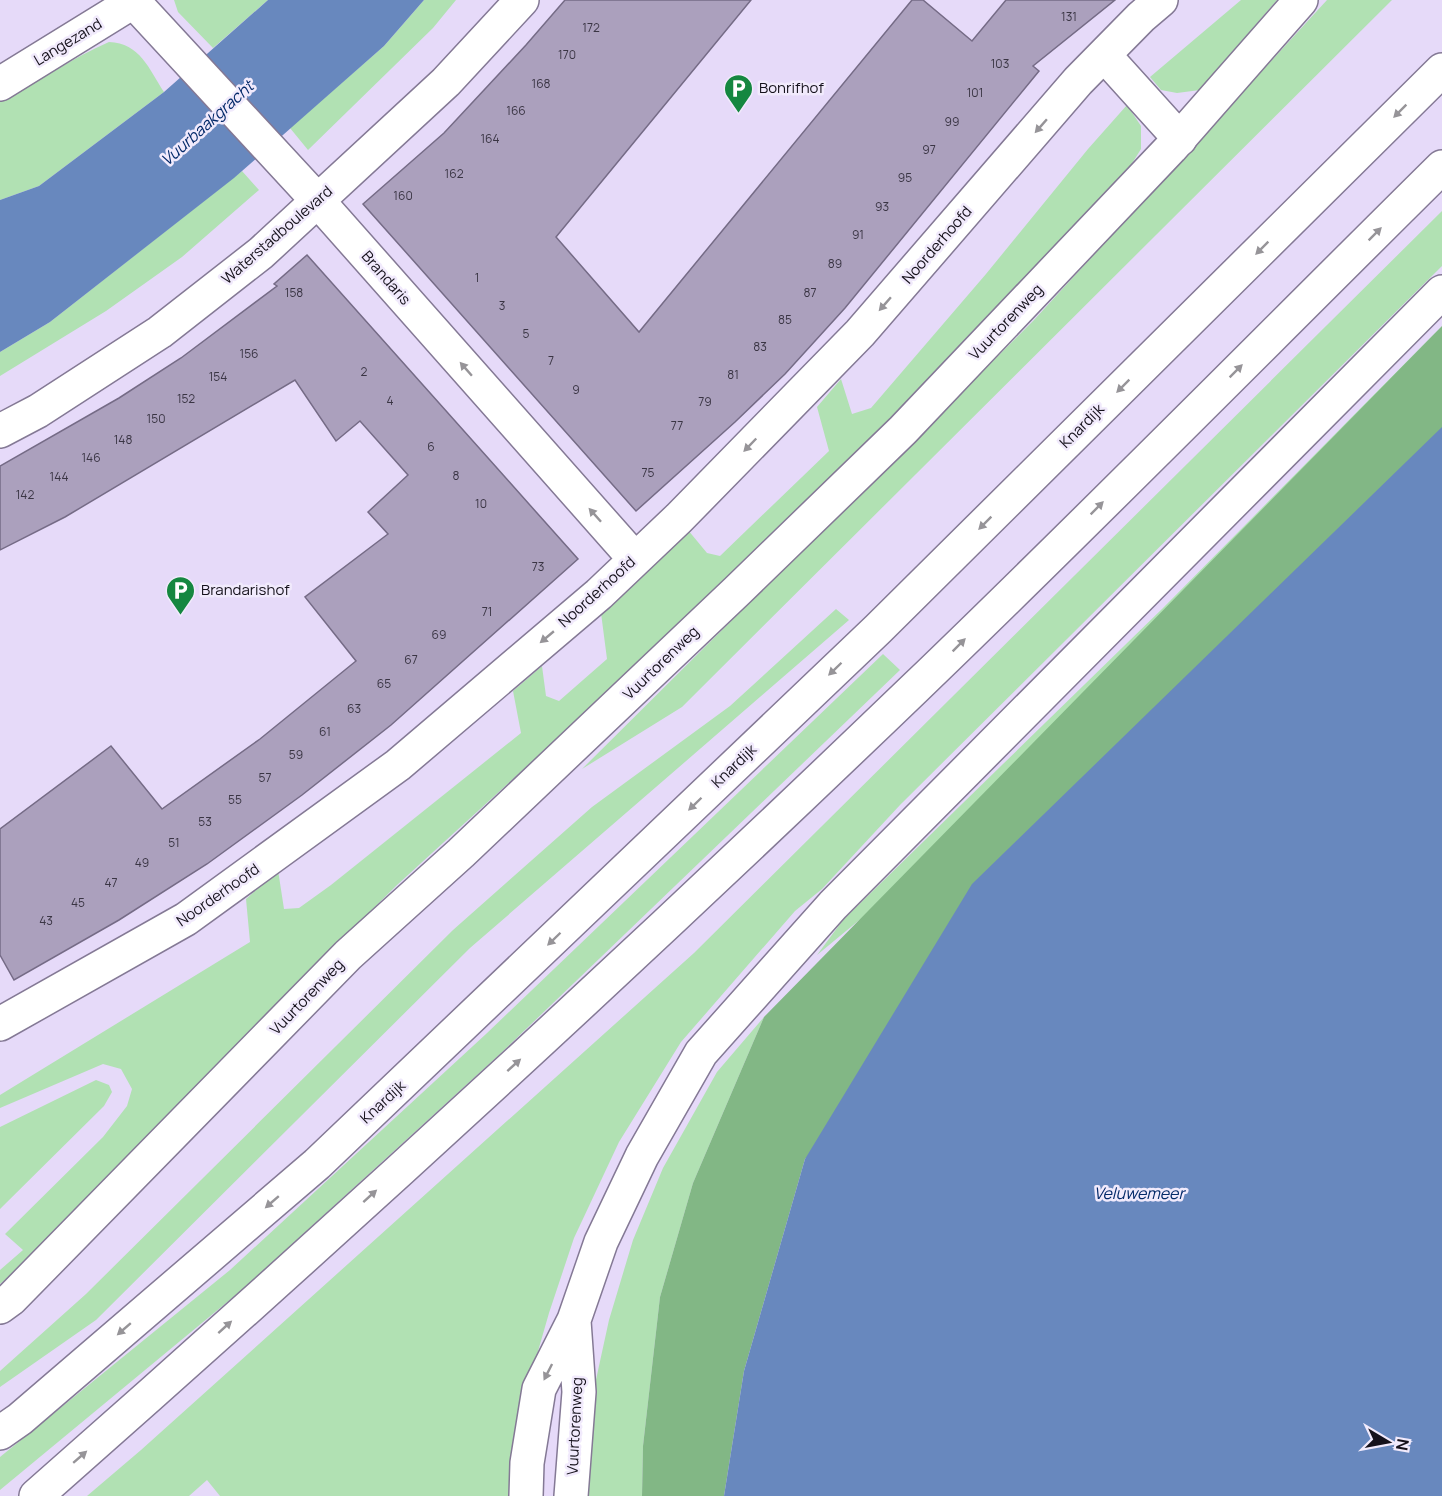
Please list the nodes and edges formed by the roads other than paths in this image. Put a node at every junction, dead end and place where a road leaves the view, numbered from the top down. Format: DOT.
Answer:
graph roads {
  1 [pos="522,0"];
  2 [pos="1161,0"];
  3 [pos="1301,0"];
  4 [pos="135,1"];
  5 [pos="1105,56"];
  6 [pos="1442,70"];
  7 [pos="0,84"];
  8 [pos="1180,138"];
  9 [pos="1442,167"];
  10 [pos="318,201"];
  11 [pos="1442,292"];
  12 [pos="0,431"];
  13 [pos="634,558"];
  14 [pos="0,1024"];
  15 [pos="0,1307"];
  16 [pos="574,1320"];
  17 [pos="0,1433"];
  18 [pos="36,1496"];
  19 [pos="526,1496"];
  20 [pos="571,1496"];
  1 -- 10 [label="street, Waterstadboulevard"];
  2 -- 5 [label="street, Noorderhoofd"];
  3 -- 8 [label="street, Vuurtorenweg"];
  4 -- 7 [label="street, Langezand"];
  4 -- 10 [label="street, Brandaris"];
  5 -- 8 [label="street"];
  5 -- 13 [label="street, Noorderhoofd, one-way"];
  6 -- 17 [label="street, Knardijk, one-way"];
  8 -- 15 [label="street, Vuurtorenweg"];
  18 -- 9 [label="street, one-way"];
  10 -- 12 [label="street, Waterstadboulevard"];
  13 -- 10 [label="street, Brandaris, one-way"];
  11 -- 16 [label="street, Vuurtorenweg"];
  13 -- 14 [label="street, Noorderhoofd, one-way"];
  16 -- 19 [label="street, Vuurtorenweg, one-way"];
  16 -- 20 [label="street, Vuurtorenweg"];
}
